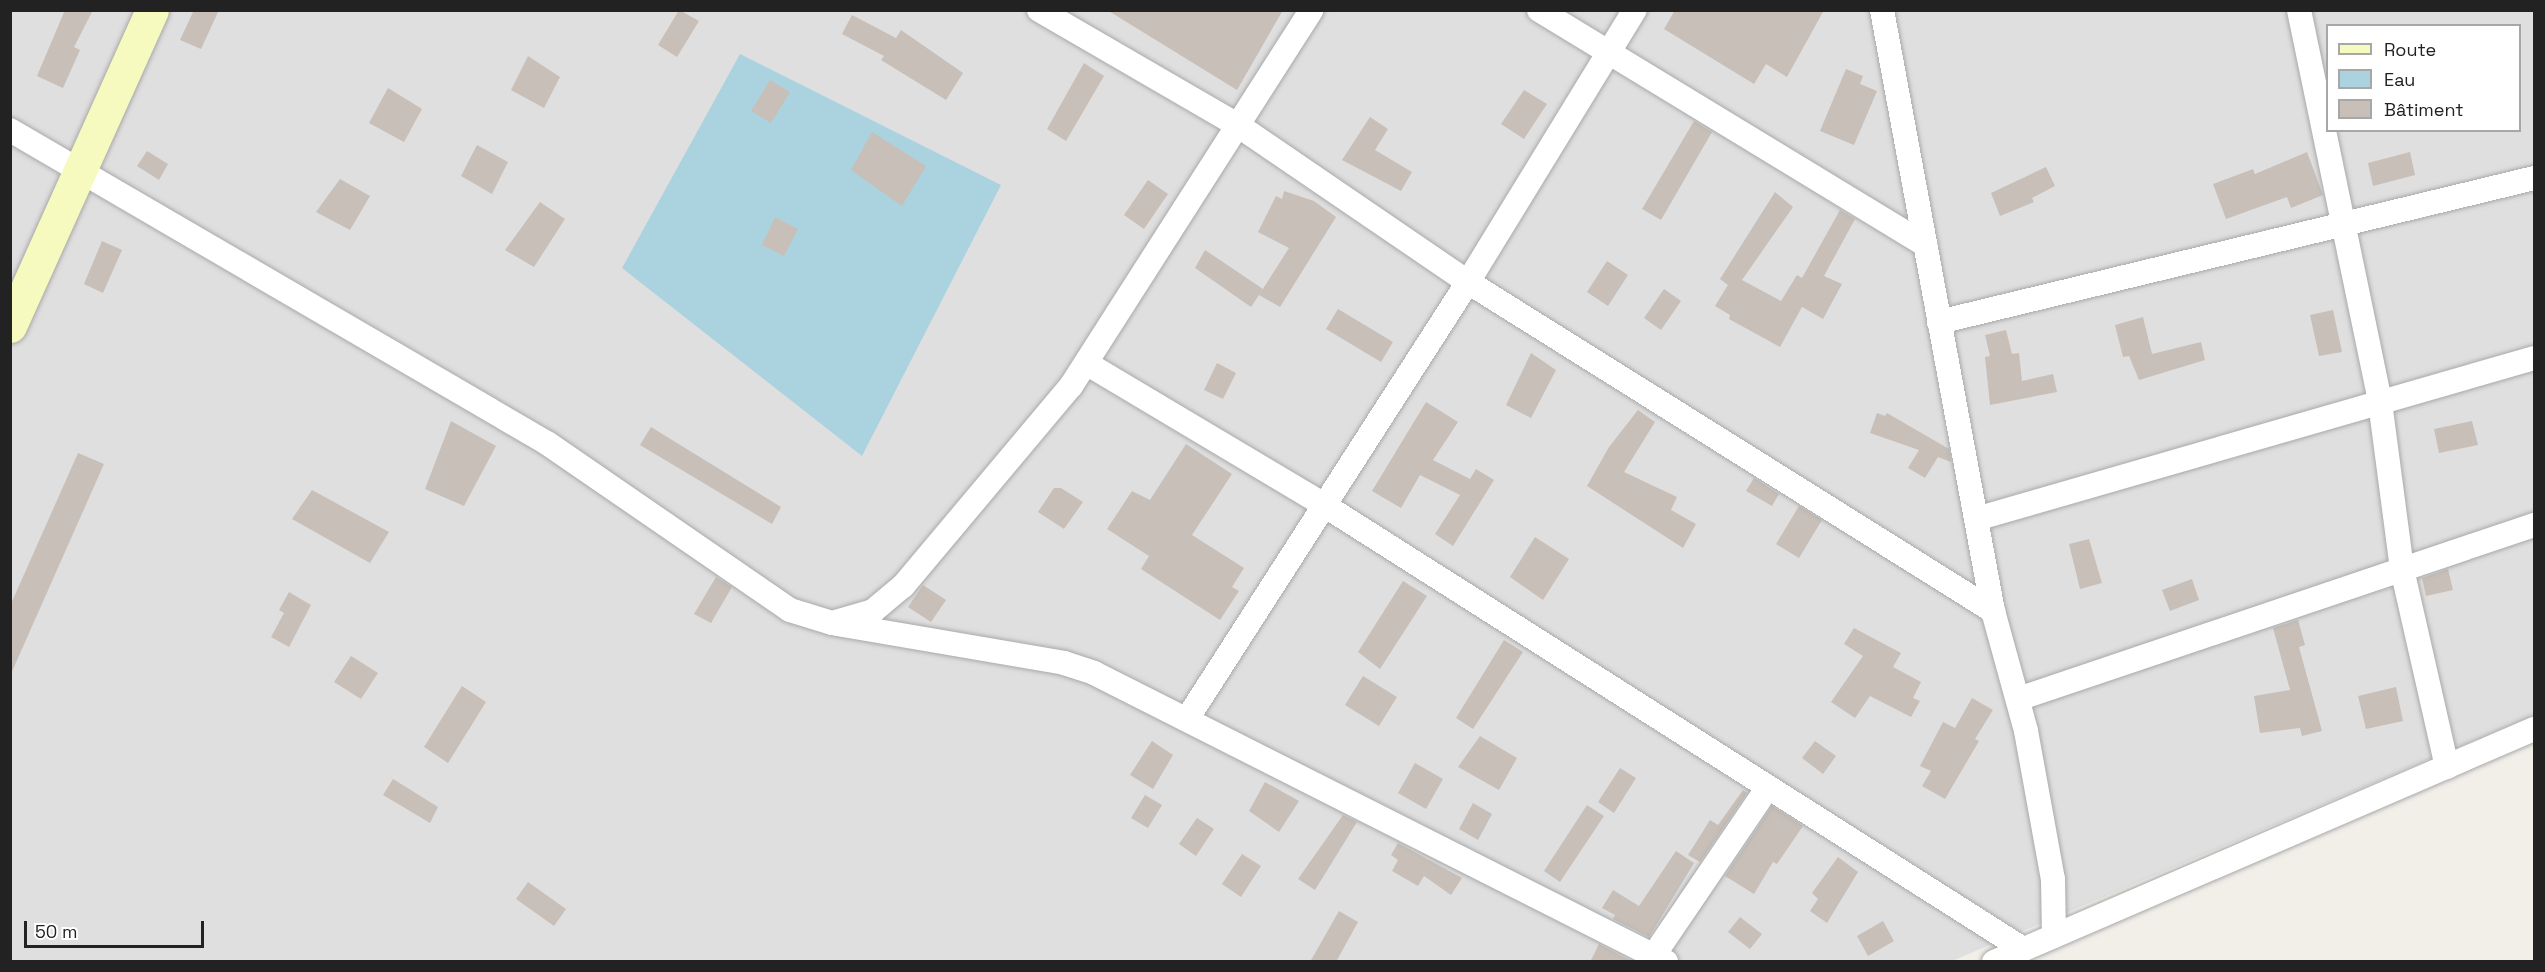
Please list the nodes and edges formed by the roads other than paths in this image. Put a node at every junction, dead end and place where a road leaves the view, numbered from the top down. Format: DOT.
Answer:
graph roads {
  1 [pos="152,10"];
  2 [pos="1039,10"];
  3 [pos="1311,10"];
  4 [pos="1539,10"];
  5 [pos="1635,10"];
  6 [pos="1882,10"];
  7 [pos="2299,10"];
  8 [pos="1609,54"];
  9 [pos="1239,126"];
  10 [pos="10,130"];
  11 [pos="79,172"];
  12 [pos="2535,178"];
  13 [pos="2342,224"];
  14 [pos="1925,245"];
  15 [pos="1468,282"];
  16 [pos="1940,322"];
  17 [pos="10,326"];
  18 [pos="2535,358"];
  19 [pos="1086,363"];
  20 [pos="2380,402"];
  21 [pos="1324,505"];
  22 [pos="1976,519"];
  23 [pos="2535,525"];
  24 [pos="2402,569"];
  25 [pos="1993,611"];
  26 [pos="832,623"];
  27 [pos="2018,699"];
  28 [pos="1187,719"];
  29 [pos="2535,729"];
  30 [pos="2446,767"];
  31 [pos="1768,787"];
  32 [pos="2054,936"];
  33 [pos="2023,949"];
  34 [pos="1660,958"];
  35 [pos="1994,962"];
  1 -- 11 [label="main road"];
  2 -- 9 [label="street"];
  3 -- 9 [label="street"];
  4 -- 8 [label="street"];
  5 -- 8 [label="street"];
  6 -- 14 [label="street"];
  7 -- 13 [label="street"];
  8 -- 14 [label="street"];
  8 -- 15 [label="street"];
  9 -- 15 [label="street"];
  9 -- 19 [label="street"];
  10 -- 11 [label="street"];
  11 -- 17 [label="main road"];
  11 -- 26 [label="street"];
  12 -- 13 [label="street"];
  13 -- 16 [label="street"];
  13 -- 20 [label="street"];
  14 -- 16 [label="street"];
  15 -- 21 [label="street"];
  15 -- 25 [label="street"];
  16 -- 22 [label="street"];
  18 -- 20 [label="street"];
  19 -- 21 [label="street"];
  19 -- 26 [label="street"];
  20 -- 22 [label="street"];
  20 -- 24 [label="street"];
  21 -- 28 [label="street"];
  21 -- 31 [label="street"];
  22 -- 25 [label="street"];
  23 -- 24 [label="street"];
  24 -- 27 [label="street"];
  24 -- 30 [label="street"];
  25 -- 27 [label="street"];
  26 -- 28 [label="street"];
  27 -- 32 [label="street"];
  28 -- 34 [label="street"];
  29 -- 30 [label="street"];
  30 -- 32 [label="street"];
  31 -- 33 [label="street"];
  31 -- 34 [label="street"];
  32 -- 33 [label="street"];
  33 -- 35 [label="street"];
}
